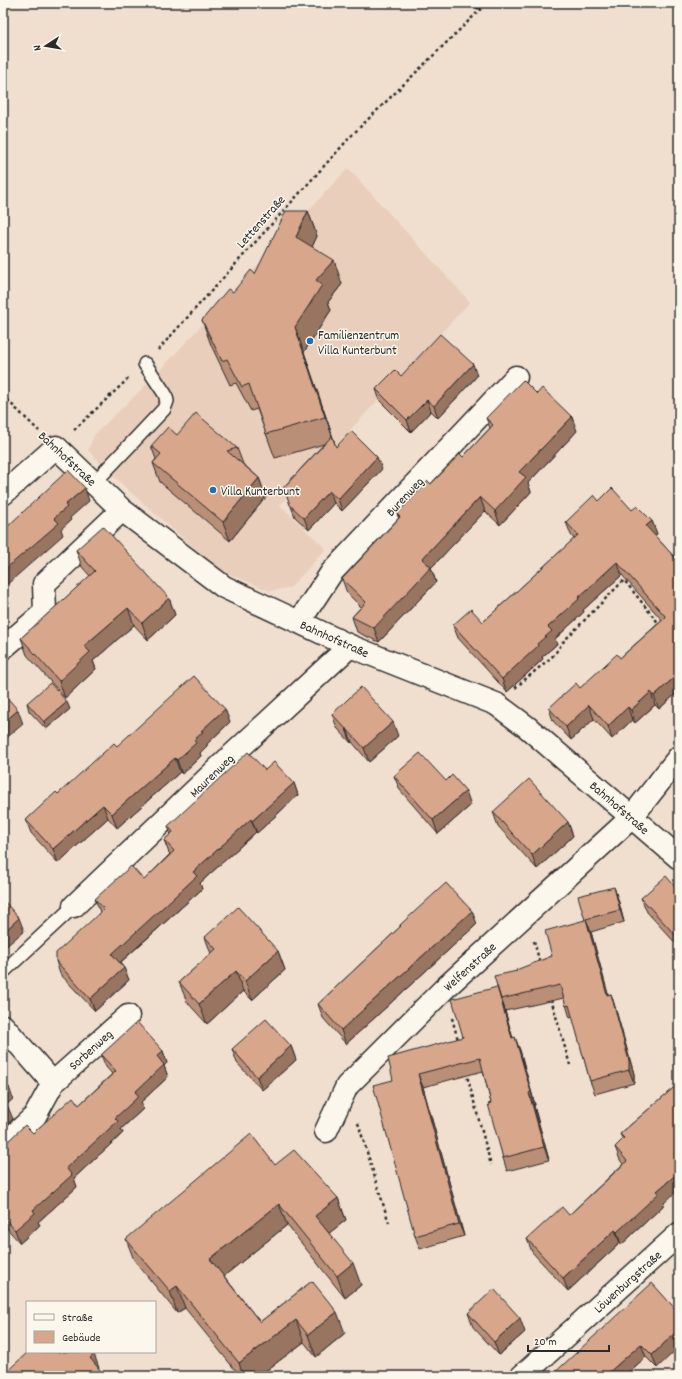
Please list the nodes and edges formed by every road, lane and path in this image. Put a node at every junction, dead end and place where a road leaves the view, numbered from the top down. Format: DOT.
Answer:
graph roads {
  1 [pos="472,3"];
  2 [pos="487,3"];
  3 [pos="480,10"];
  4 [pos="145,364"];
  5 [pos="516,376"];
  6 [pos="3,396"];
  7 [pos="56,447"];
  8 [pos="94,482"];
  9 [pos="3,494"];
  10 [pos="122,510"];
  11 [pos="299,622"];
  12 [pos="663,629"];
  13 [pos="350,646"];
  14 [pos="3,648"];
  15 [pos="496,704"];
  16 [pos="679,757"];
  17 [pos="631,818"];
  18 [pos="679,858"];
  19 [pos="74,906"];
  20 [pos="526,914"];
  21 [pos="541,967"];
  22 [pos="3,972"];
  23 [pos="444,989"];
  24 [pos="550,997"];
  25 [pos="128,1016"];
  26 [pos="3,1026"];
  27 [pos="458,1042"];
  28 [pos="464,1065"];
  29 [pos="570,1065"];
  30 [pos="53,1083"];
  31 [pos="347,1086"];
  32 [pos="326,1131"];
  33 [pos="3,1145"];
  34 [pos="491,1165"];
  35 [pos="389,1223"];
  36 [pos="679,1234"];
  37 [pos="522,1376"];
  1 -- 3 [label="path"];
  2 -- 3 [label="path, Lettenstraße"];
  3 -- 4 [label="path, Lettenstraße"];
  4 -- 7 [label="path, Lettenstraße"];
  4 -- 8 [label="lane"];
  5 -- 11 [label="street, Burenweg"];
  6 -- 7 [label="path, Bahnhofstraße"];
  7 -- 8 [label="street, Bahnhofstraße"];
  7 -- 9 [label="street"];
  8 -- 10 [label="street, Bahnhofstraße"];
  10 -- 11 [label="street, Bahnhofstraße"];
  10 -- 14 [label="street"];
  11 -- 13 [label="street, Bahnhofstraße"];
  12 -- 15 [label="path"];
  13 -- 15 [label="street, Bahnhofstraße"];
  13 -- 19 [label="street, Maurenweg"];
  15 -- 17 [label="street, Bahnhofstraße"];
  16 -- 17 [label="street, Welfenstraße"];
  17 -- 18 [label="street, Bahnhofstraße"];
  17 -- 20 [label="street, Welfenstraße"];
  19 -- 22 [label="lane"];
  20 -- 21 [label="path"];
  20 -- 23 [label="street, Welfenstraße"];
  23 -- 27 [label="path"];
  23 -- 31 [label="street, Welfenstraße"];
  24 -- 29 [label="path"];
  25 -- 30 [label="street, Sorbenweg"];
  26 -- 30 [label="street"];
  28 -- 34 [label="path"];
  30 -- 33 [label="street, Sorbenweg"];
  31 -- 32 [label="street, Welfenstraße"];
  31 -- 35 [label="path"];
  36 -- 37 [label="street, Löwenburgstraße"];
}
